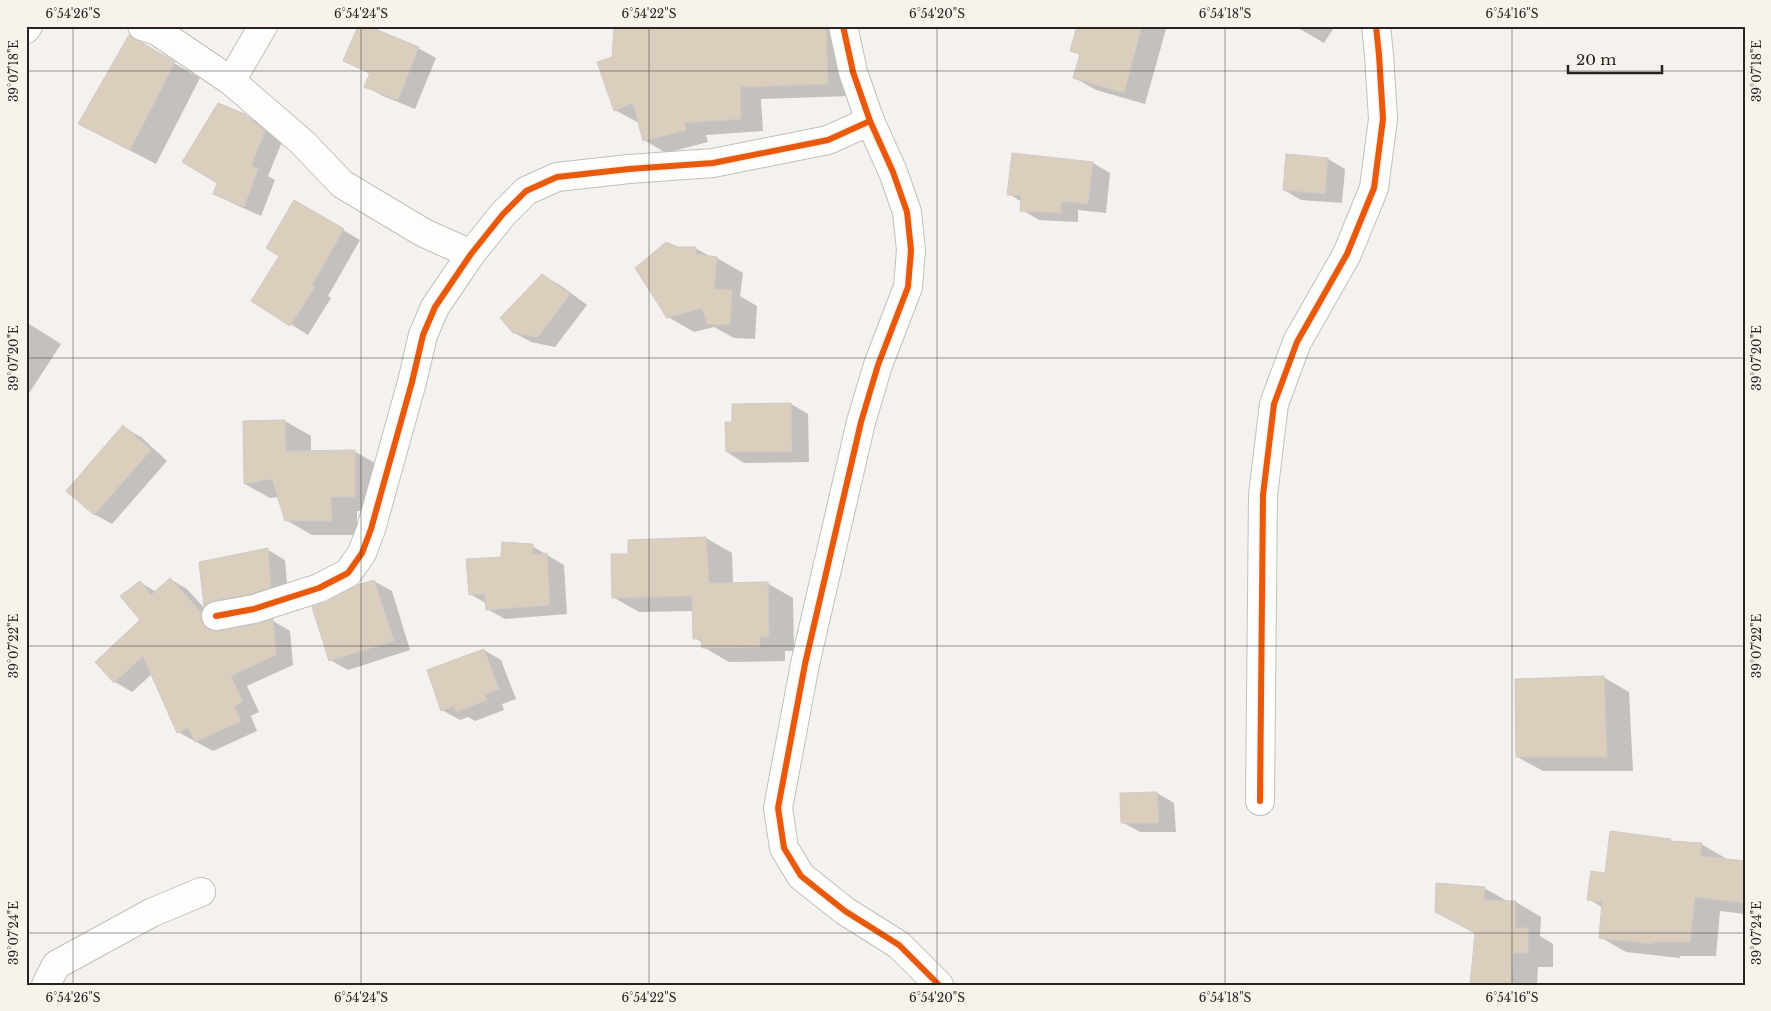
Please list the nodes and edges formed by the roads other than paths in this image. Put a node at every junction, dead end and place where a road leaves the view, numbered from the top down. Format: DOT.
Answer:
graph roads {
  1 [pos="142,26"];
  2 [pos="264,26"];
  3 [pos="842,26"];
  4 [pos="1376,26"];
  5 [pos="231,80"];
  6 [pos="870,121"];
  7 [pos="471,254"];
  8 [pos="216,616"];
  9 [pos="1260,801"];
  10 [pos="201,892"];
  11 [pos="46,985"];
  12 [pos="939,985"];
  1 -- 5 [label="street"];
  2 -- 5 [label="street"];
  3 -- 6 [label="street"];
  4 -- 9 [label="street"];
  5 -- 7 [label="street"];
  6 -- 7 [label="street"];
  6 -- 12 [label="street"];
  7 -- 8 [label="street"];
  10 -- 11 [label="street"];
}
